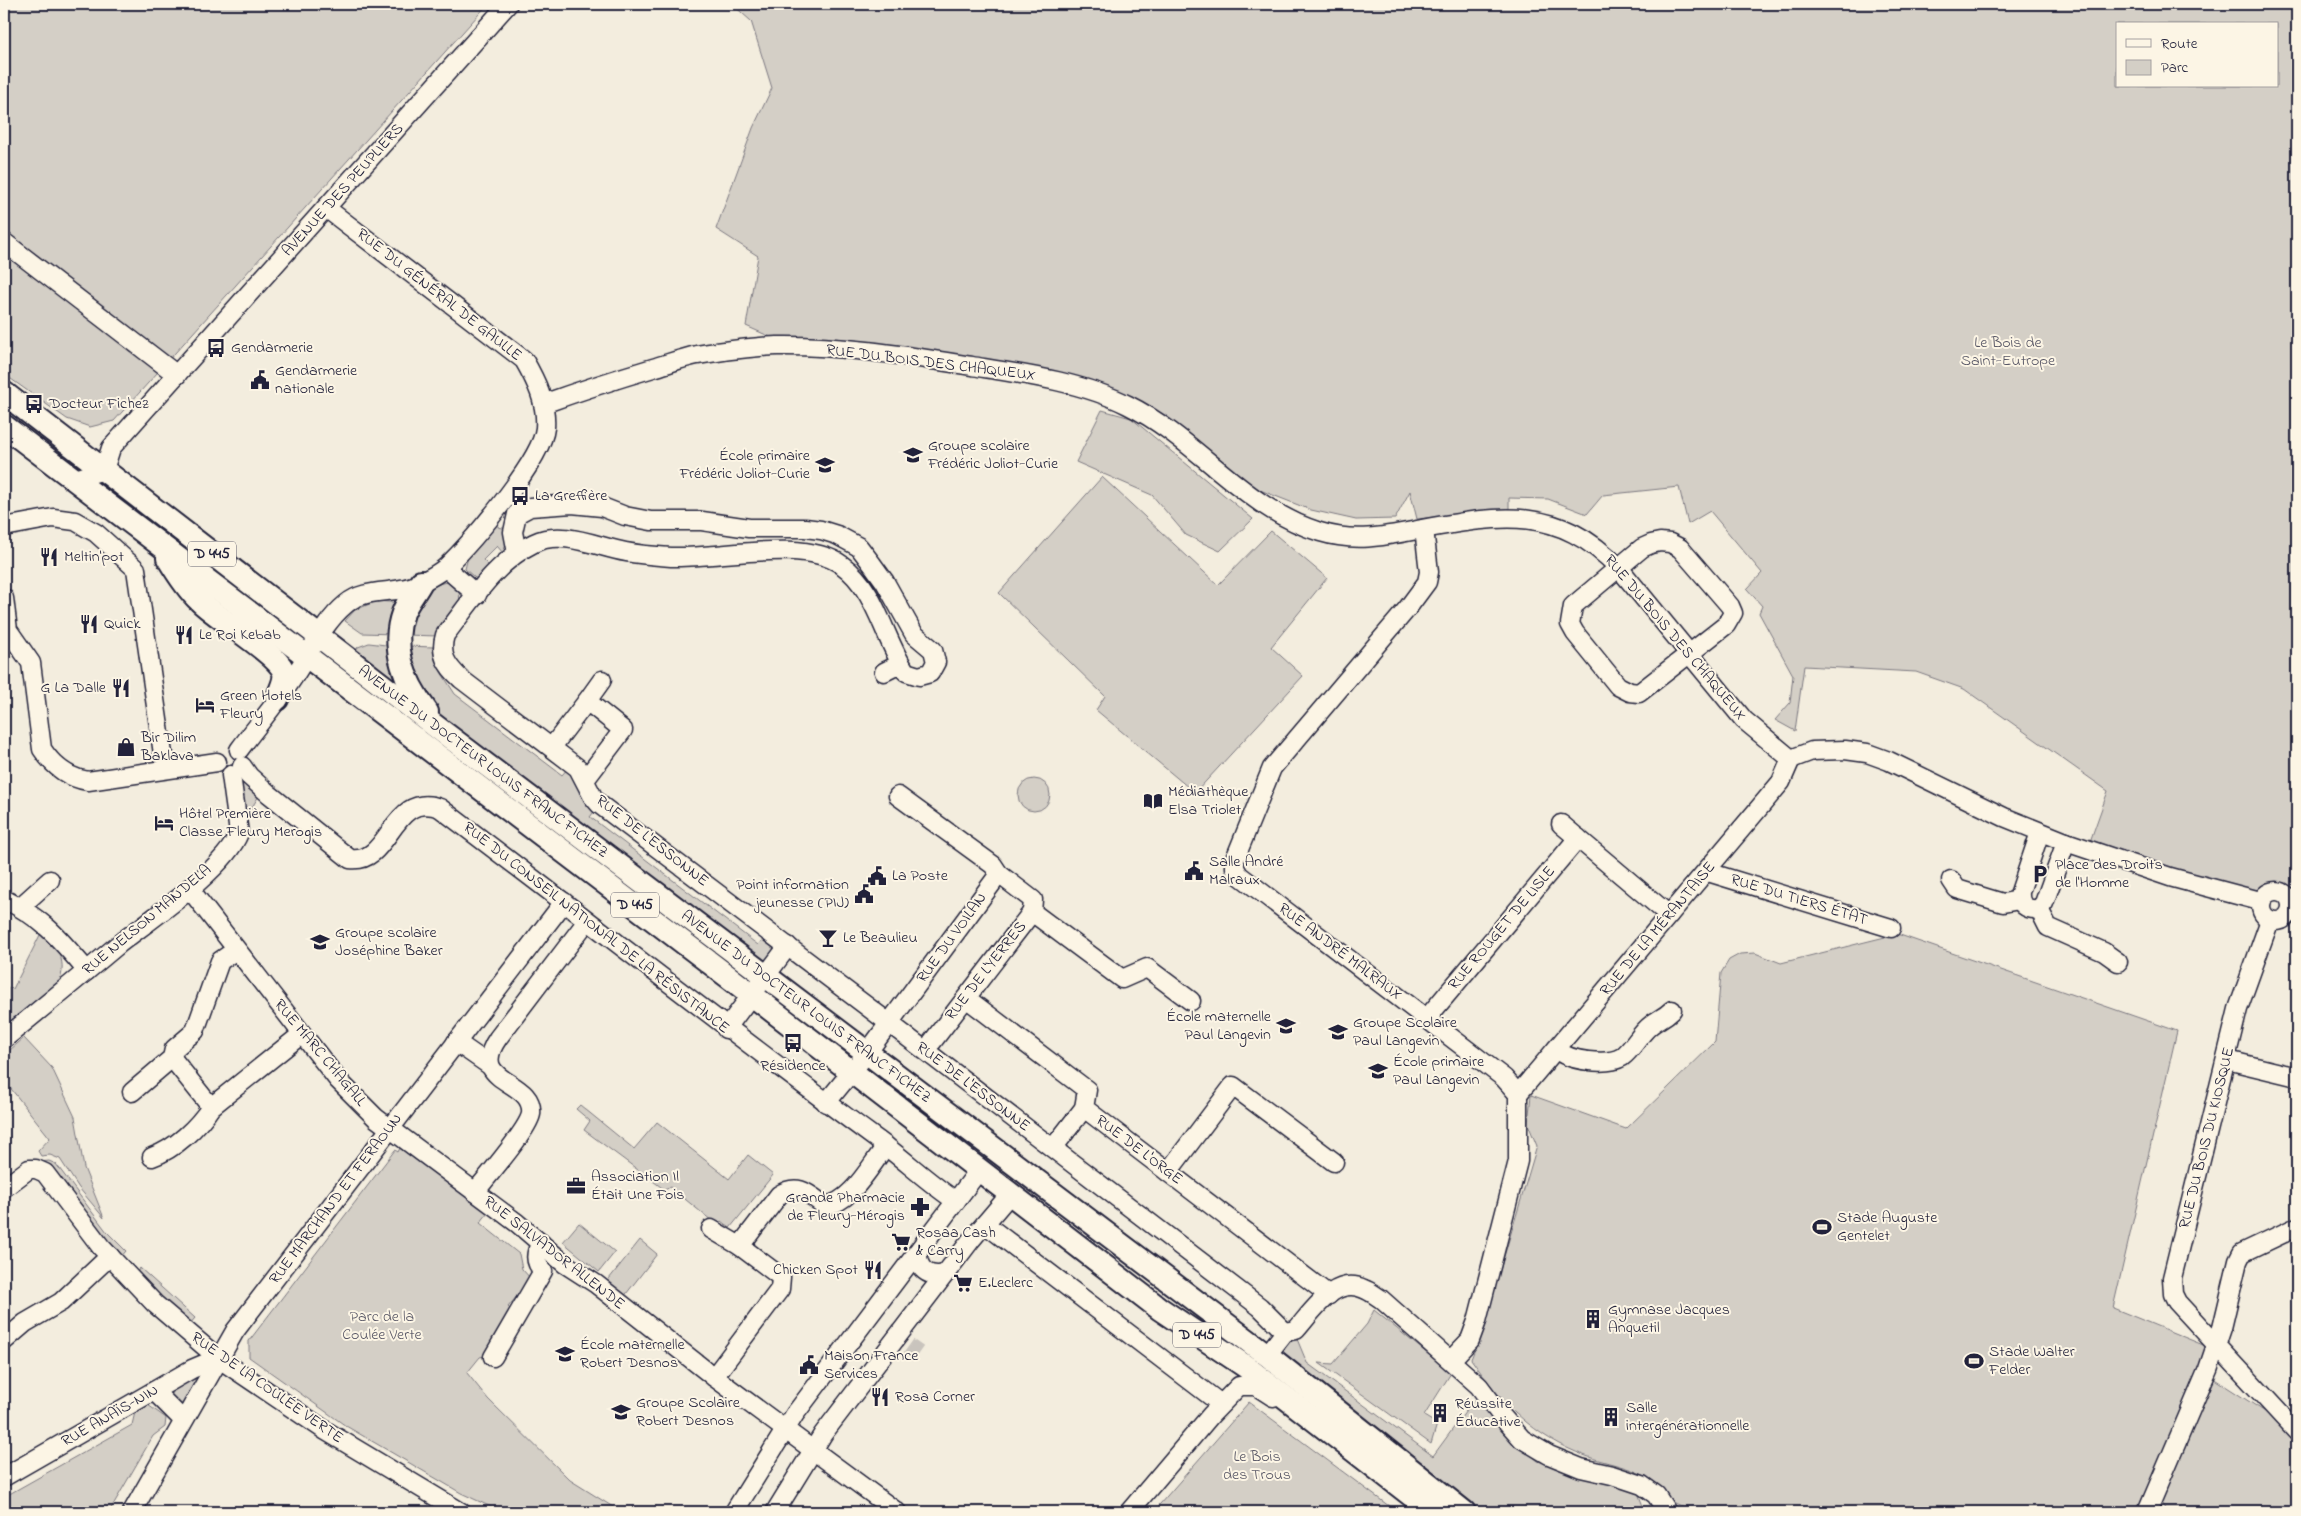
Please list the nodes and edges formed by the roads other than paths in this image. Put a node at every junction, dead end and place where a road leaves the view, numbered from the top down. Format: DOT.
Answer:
graph roads {
  1 [pos="508,4"];
  2 [pos="326,208"];
  3 [pos="4,242"];
  4 [pos="176,375"];
  5 [pos="4,393"];
  6 [pos="543,404"];
  7 [pos="4,426"];
  8 [pos="107,461"];
  9 [pos="75,479"];
  10 [pos="4,527"];
  11 [pos="1424,529"];
  12 [pos="158,542"];
  13 [pos="517,553"];
  14 [pos="446,568"];
  15 [pos="1619,568"];
  16 [pos="421,582"];
  17 [pos="477,595"];
  18 [pos="4,598"];
  19 [pos="319,636"];
  20 [pos="1690,654"];
  21 [pos="307,656"];
  22 [pos="900,664"];
  23 [pos="884,672"];
  24 [pos="602,680"];
  25 [pos="277,699"];
  26 [pos="587,701"];
  27 [pos="439,729"];
  28 [pos="552,747"];
  29 [pos="1791,759"];
  30 [pos="217,762"];
  31 [pos="237,764"];
  32 [pos="173,768"];
  33 [pos="585,780"];
  34 [pos="898,796"];
  35 [pos="1561,824"];
  36 [pos="2040,832"];
  37 [pos="1578,838"];
  38 [pos="2066,842"];
  39 [pos="1708,869"];
  40 [pos="999,874"];
  41 [pos="50,880"];
  42 [pos="1952,880"];
  43 [pos="189,888"];
  44 [pos="4,899"];
  45 [pos="2019,900"];
  46 [pos="2260,901"];
  47 [pos="564,902"];
  48 [pos="20,907"];
  49 [pos="2038,909"];
  50 [pos="1032,912"];
  51 [pos="2294,913"];
  52 [pos="1669,915"];
  53 [pos="2270,920"];
  54 [pos="587,921"];
  55 [pos="1891,928"];
  56 [pos="788,946"];
  57 [pos="236,950"];
  58 [pos="2118,962"];
  59 [pos="87,971"];
  60 [pos="766,976"];
  61 [pos="752,994"];
  62 [pos="966,998"];
  63 [pos="1191,1001"];
  64 [pos="1672,1010"];
  65 [pos="1427,1018"];
  66 [pos="889,1023"];
  67 [pos="726,1028"];
  68 [pos="302,1034"];
  69 [pos="4,1039"];
  70 [pos="456,1042"];
  71 [pos="932,1042"];
  72 [pos="1556,1049"];
  73 [pos="867,1053"];
  74 [pos="172,1058"];
  75 [pos="2226,1060"];
  76 [pos="489,1065"];
  77 [pos="852,1072"];
  78 [pos="2297,1077"];
  79 [pos="132,1092"];
  80 [pos="1518,1094"];
  81 [pos="826,1103"];
  82 [pos="211,1107"];
  83 [pos="1084,1108"];
  84 [pos="390,1128"];
  85 [pos="886,1146"];
  86 [pos="1053,1148"];
  87 [pos="152,1157"];
  88 [pos="1334,1162"];
  89 [pos="998,1170"];
  90 [pos="1168,1172"];
  91 [pos="4,1188"];
  92 [pos="475,1192"];
  93 [pos="956,1201"];
  94 [pos="985,1224"];
  95 [pos="2297,1227"];
  96 [pos="711,1229"];
  97 [pos="542,1243"];
  98 [pos="740,1246"];
  99 [pos="918,1252"];
  100 [pos="110,1256"];
  101 [pos="1144,1262"];
  102 [pos="565,1264"];
  103 [pos="543,1271"];
  104 [pos="945,1274"];
  105 [pos="1329,1295"];
  106 [pos="1285,1332"];
  107 [pos="4,1341"];
  108 [pos="2217,1345"];
  109 [pos="1266,1355"];
  110 [pos="492,1357"];
  111 [pos="218,1358"];
  112 [pos="1451,1360"];
  113 [pos="714,1377"];
  114 [pos="154,1391"];
  115 [pos="1221,1404"];
  116 [pos="183,1420"];
  117 [pos="784,1430"];
  118 [pos="2297,1432"];
  119 [pos="1350,1448"];
  120 [pos="813,1451"];
  121 [pos="4,1477"];
  122 [pos="452,1510"];
  123 [pos="132,1512"];
  124 [pos="735,1512"];
  125 [pos="775,1512"];
  126 [pos="898,1512"];
  127 [pos="1129,1512"];
  128 [pos="1433,1512"];
  129 [pos="1464,1512"];
  130 [pos="1667,1512"];
  131 [pos="2147,1512"];
  1 -- 2 [label="street, AVENUE DES PEUPLIERS"];
  2 -- 4 [label="street, AVENUE DES PEUPLIERS"];
  2 -- 6 [label="street, RUE DU GÉNÉRAL DE GAULLE"];
  3 -- 4 [label="street"];
  4 -- 8 [label="street, AVENUE DES PEUPLIERS"];
  5 -- 8 [label="main road, AVENUE DU DOCTEUR LOUIS FRANC FICHEZ / D 445"];
  6 -- 11 [label="street, RUE DU BOIS DES CHAQUEUX"];
  6 -- 14 [label="street, RUE DU GÉNÉRAL DE GAULLE"];
  7 -- 9 [label="main road, D 445"];
  8 -- 9 [label="street"];
  8 -- 19 [label="main road, AVENUE DU DOCTEUR LOUIS FRANC FICHEZ / D 445"];
  9 -- 12 [label="main road, AVENUE DU DOCTEUR LOUIS FRANC FICHEZ / D 445"];
  10 -- 32 [label="street"];
  11 -- 15 [label="street, RUE DU BOIS DES CHAQUEUX"];
  11 -- 65 [label="street, RUE ANDRÉ MALRAUX"];
  12 -- 19 [label="main road"];
  12 -- 21 [label="main road, AVENUE DU DOCTEUR LOUIS FRANC FICHEZ / D 445"];
  12 -- 25 [label="main road"];
  13 -- 17 [label="street, RUE DE L'ESSONNE"];
  13 -- 22 [label="street, RUE DE L'ESSONNE"];
  13 -- 22 [label="street"];
  14 -- 16 [label="street, RUE DU GÉNÉRAL DE GAULLE"];
  14 -- 17 [label="street"];
  15 -- 20 [label="street, RUE DU BOIS DES CHAQUEUX"];
  15 -- 20 [label="street"];
  15 -- 20 [label="street"];
  16 -- 19 [label="street, RUE DU GÉNÉRAL DE GAULLE"];
  16 -- 27 [label="main road"];
  17 -- 28 [label="street, RUE DE L'ESSONNE"];
  18 -- 32 [label="street"];
  19 -- 21 [label="street, RUE DU GÉNÉRAL DE GAULLE"];
  19 -- 27 [label="main road, AVENUE DU DOCTEUR LOUIS FRANC FICHEZ / D 445"];
  20 -- 29 [label="street, RUE DU BOIS DES CHAQUEUX"];
  21 -- 25 [label="street, RUE DU GÉNÉRAL DE GAULLE"];
  21 -- 27 [label="main road"];
  21 -- 61 [label="main road, AVENUE DU DOCTEUR LOUIS FRANC FICHEZ / D 445"];
  22 -- 23 [label="street"];
  24 -- 26 [label="street"];
  25 -- 31 [label="street, RUE DU GÉNÉRAL DE GAULLE"];
  26 -- 28 [label="street"];
  26 -- 33 [label="street"];
  27 -- 60 [label="main road, AVENUE DU DOCTEUR LOUIS FRANC FICHEZ / D 445"];
  28 -- 33 [label="street, RUE DE L'ESSONNE"];
  29 -- 36 [label="street"];
  29 -- 39 [label="street, RUE DE LA MÉRANTAISE"];
  30 -- 31 [label="street"];
  30 -- 31 [label="street"];
  30 -- 32 [label="street"];
  31 -- 43 [label="street, RUE NELSON MANDELA"];
  31 -- 47 [label="street, RUE DU CONSEIL NATIONAL DE LA RÉSISTANCE"];
  33 -- 56 [label="street, RUE DE L'ESSONNE"];
  34 -- 40 [label="street"];
  35 -- 37 [label="street"];
  36 -- 38 [label="street"];
  36 -- 45 [label="street"];
  37 -- 52 [label="street"];
  37 -- 65 [label="street, RUE ROUGET DE LISLE"];
  38 -- 46 [label="street"];
  38 -- 49 [label="street"];
  39 -- 52 [label="street, RUE DE LA MÉRANTAISE"];
  39 -- 55 [label="street, RUE DU TIERS ÉTAT"];
  40 -- 50 [label="street"];
  40 -- 66 [label="street, RUE DU VOILAN"];
  41 -- 48 [label="street"];
  42 -- 45 [label="street"];
  43 -- 57 [label="street, RUE MARC CHAGALL"];
  43 -- 59 [label="street, RUE NELSON MANDELA"];
  44 -- 48 [label="street"];
  45 -- 49 [label="street"];
  46 -- 51 [label="street"];
  46 -- 53 [label="street"];
  47 -- 54 [label="street, RUE DU CONSEIL NATIONAL DE LA RÉSISTANCE"];
  47 -- 70 [label="street, RUE MARCHAND ET FERAOUN"];
  48 -- 59 [label="street"];
  49 -- 58 [label="street"];
  50 -- 62 [label="street, RUE DE L'YERRES"];
  50 -- 63 [label="street, RUE DE L'YERRES"];
  51 -- 53 [label="street"];
  52 -- 72 [label="street, RUE DE LA MÉRANTAISE"];
  53 -- 75 [label="street, RUE DU BOIS DU KIOSQUE"];
  54 -- 67 [label="street, RUE DU CONSEIL NATIONAL DE LA RÉSISTANCE"];
  54 -- 76 [label="street"];
  56 -- 60 [label="street"];
  56 -- 66 [label="street, RUE DE L'ESSONNE"];
  57 -- 68 [label="street, RUE MARC CHAGALL"];
  57 -- 74 [label="street"];
  59 -- 69 [label="street, RUE NELSON MANDELA"];
  60 -- 61 [label="street"];
  60 -- 73 [label="main road, AVENUE DU DOCTEUR LOUIS FRANC FICHEZ / D 445"];
  61 -- 67 [label="street"];
  61 -- 77 [label="main road, AVENUE DU DOCTEUR LOUIS FRANC FICHEZ / D 445"];
  62 -- 71 [label="street, RUE DE L'YERRES"];
  62 -- 83 [label="street, RUE DE L'ORGE"];
  64 -- 72 [label="street"];
  65 -- 80 [label="street, RUE ANDRÉ MALRAUX"];
  66 -- 73 [label="street, RUE DU VOILAN"];
  66 -- 86 [label="street, RUE DE L'ESSONNE"];
  67 -- 81 [label="street, RUE DU CONSEIL NATIONAL DE LA RÉSISTANCE"];
  68 -- 82 [label="street"];
  68 -- 84 [label="street, RUE MARC CHAGALL"];
  70 -- 76 [label="street, RUE SALVADOR ALLENDE"];
  70 -- 84 [label="street, RUE MARCHAND ET FERAOUN"];
  72 -- 80 [label="street, RUE DE LA MÉRANTAISE"];
  73 -- 77 [label="street, RUE DU VOILAN"];
  73 -- 89 [label="main road, AVENUE DU DOCTEUR LOUIS FRANC FICHEZ / D 445"];
  74 -- 79 [label="street"];
  74 -- 82 [label="street"];
  75 -- 78 [label="street"];
  75 -- 108 [label="street, RUE DU BOIS DU KIOSQUE"];
  76 -- 92 [label="street, RUE SALVADOR ALLENDE"];
  77 -- 81 [label="street, RUE DU VOILAN"];
  77 -- 89 [label="main road, AVENUE DU DOCTEUR LOUIS FRANC FICHEZ / D 445"];
  80 -- 112 [label="street"];
  81 -- 85 [label="street, RUE DU CONSEIL NATIONAL DE LA RÉSISTANCE"];
  82 -- 87 [label="street"];
  83 -- 86 [label="street"];
  83 -- 90 [label="street, RUE DE L'ORGE"];
  84 -- 92 [label="street, RUE MARC CHAGALL"];
  84 -- 111 [label="street, RUE MARCHAND ET FERAOUN"];
  85 -- 93 [label="street, RUE DU CONSEIL NATIONAL DE LA RÉSISTANCE"];
  85 -- 98 [label="street"];
  86 -- 106 [label="street, RUE DE L'ESSONNE"];
  88 -- 90 [label="street"];
  89 -- 93 [label="street"];
  89 -- 94 [label="street"];
  89 -- 101 [label="main road, AVENUE DU DOCTEUR LOUIS FRANC FICHEZ / D 445"];
  89 -- 101 [label="main road"];
  89 -- 119 [label="main road, AVENUE DU DOCTEUR LOUIS FRANC FICHEZ / D 445"];
  90 -- 105 [label="street, RUE DE L'ORGE"];
  91 -- 100 [label="street, RUE DE LA COULÉE VERTE"];
  92 -- 97 [label="street, RUE SALVADOR ALLENDE"];
  93 -- 99 [label="street"];
  94 -- 104 [label="street"];
  94 -- 115 [label="street"];
  95 -- 108 [label="street"];
  96 -- 98 [label="street"];
  97 -- 102 [label="street, RUE SALVADOR ALLENDE"];
  97 -- 103 [label="street"];
  98 -- 113 [label="street"];
  99 -- 104 [label="street"];
  99 -- 117 [label="street"];
  100 -- 107 [label="street"];
  100 -- 111 [label="street, RUE DE LA COULÉE VERTE"];
  101 -- 109 [label="main road, AVENUE DU DOCTEUR LOUIS FRANC FICHEZ / D 445"];
  102 -- 103 [label="street"];
  102 -- 113 [label="street, RUE SALVADOR ALLENDE"];
  103 -- 110 [label="street"];
  104 -- 120 [label="street"];
  105 -- 106 [label="street"];
  105 -- 112 [label="street"];
  106 -- 109 [label="street"];
  108 -- 118 [label="street, RUE DU BOIS DU KIOSQUE"];
  108 -- 131 [label="street"];
  109 -- 129 [label="main road, AVENUE DU DOCTEUR LOUIS FRANC FICHEZ / D 445"];
  111 -- 114 [label="street, RUE ANAÏS-NIN"];
  111 -- 116 [label="street, RUE MARCHAND ET FERAOUN"];
  111 -- 122 [label="street, RUE DE LA COULÉE VERTE"];
  112 -- 130 [label="street"];
  113 -- 117 [label="street, RUE SALVADOR ALLENDE"];
  114 -- 116 [label="street"];
  114 -- 121 [label="street, RUE ANAÏS-NIN"];
  115 -- 119 [label="street"];
  115 -- 127 [label="street"];
  116 -- 123 [label="street, RUE MARCHAND ET FERAOUN"];
  117 -- 120 [label="street, RUE SALVADOR ALLENDE"];
  117 -- 124 [label="street"];
  119 -- 128 [label="main road, AVENUE DU DOCTEUR LOUIS FRANC FICHEZ / D 445"];
  120 -- 125 [label="street"];
  120 -- 126 [label="street, RUE SALVADOR ALLENDE"];
}
